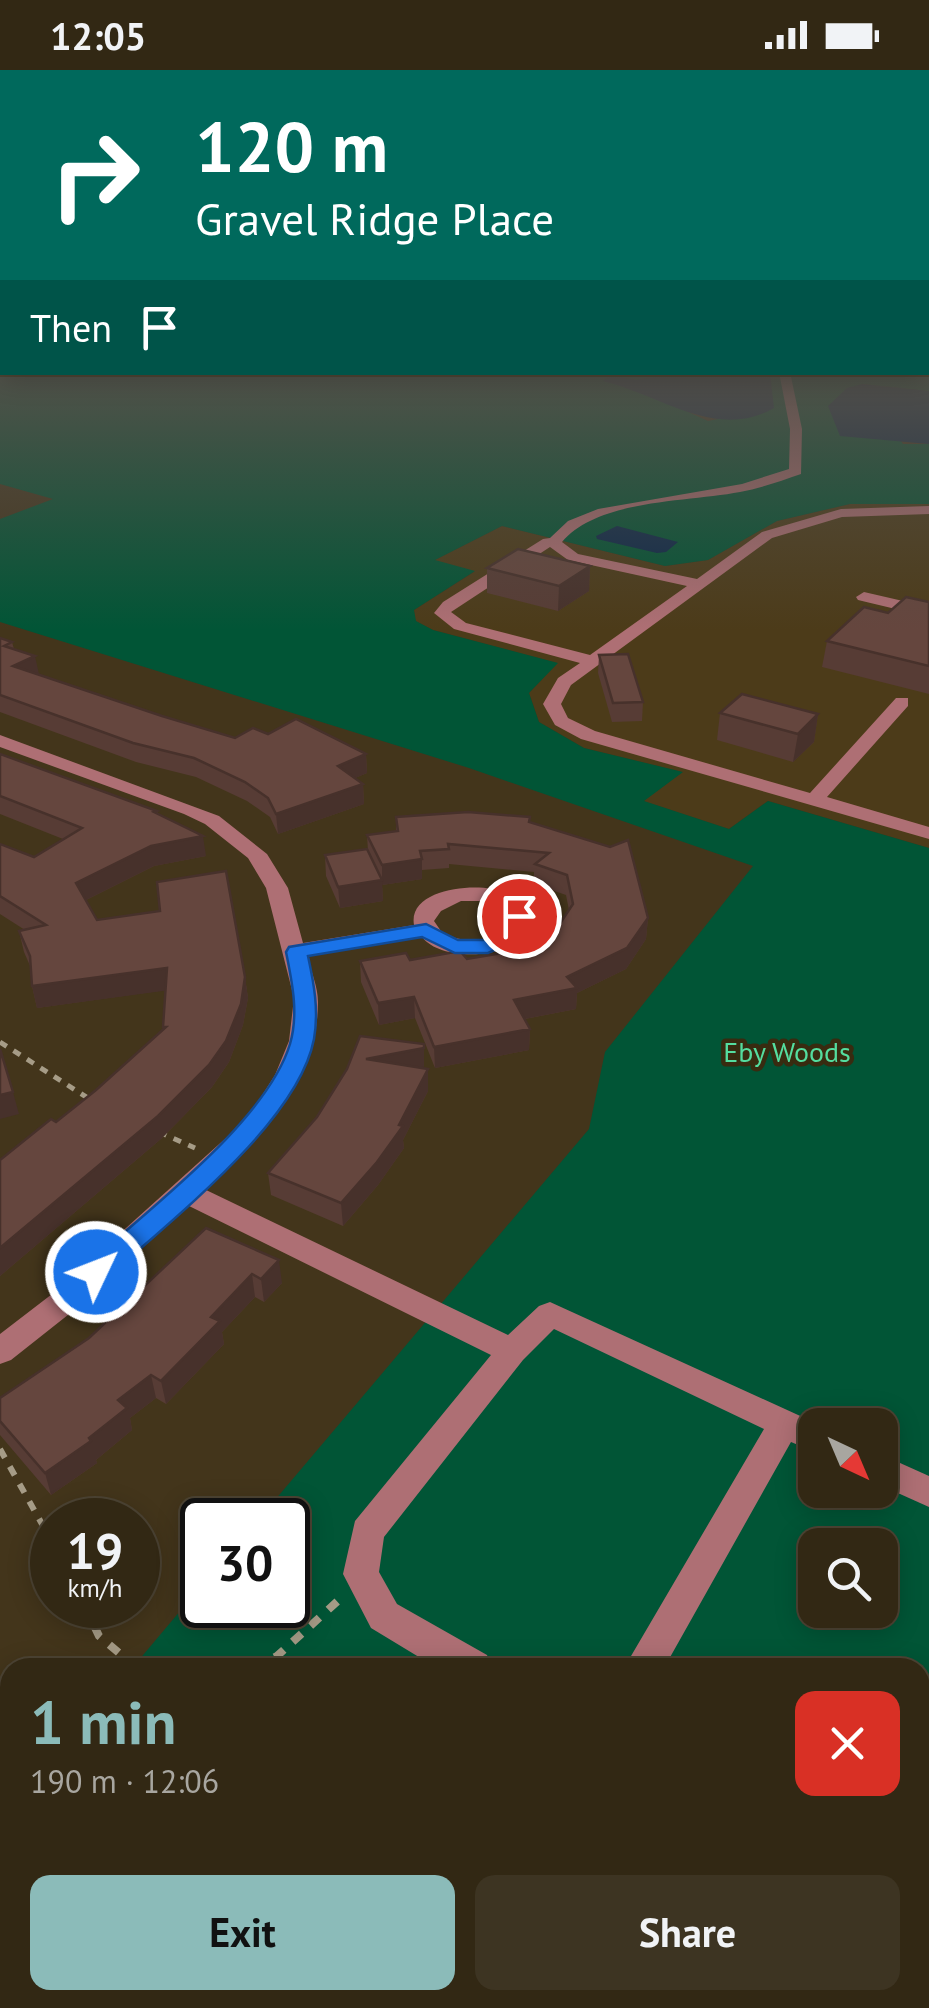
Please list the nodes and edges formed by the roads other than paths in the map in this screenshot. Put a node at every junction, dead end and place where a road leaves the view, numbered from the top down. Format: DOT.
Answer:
graph roads {
  1 [pos="796,449"];
  2 [pos="757,471"];
  3 [pos="782,478"];
  4 [pos="929,510"];
  5 [pos="554,543"];
  6 [pos="699,584"];
  7 [pos="864,597"];
  8 [pos="929,612"];
  9 [pos="593,661"];
  10 [pos="902,702"];
  11 [pos="0,741"];
  12 [pos="814,800"];
  13 [pos="929,834"];
  14 [pos="426,930"];
  15 [pos="296,952"];
  16 [pos="184,1191"];
  17 [pos="0,1351"];
  18 [pos="512,1351"];
  19 [pos="798,1430"];
  20 [pos="798,1434"];
  21 [pos="898,1477"];
  22 [pos="929,1492"];
  23 [pos="455,1658"];
  24 [pos="649,1658"];
  1 -- 3 [label="street"];
  2 -- 3 [label="street"];
  3 -- 5 [label="street"];
  4 -- 6 [label="street"];
  5 -- 6 [label="street"];
  5 -- 9 [label="street"];
  6 -- 9 [label="street"];
  7 -- 8 [label="street"];
  9 -- 12 [label="street"];
  10 -- 12 [label="street"];
  11 -- 15 [label="street"];
  12 -- 13 [label="street"];
  14 -- 15 [label="street"];
  15 -- 16 [label="street"];
  16 -- 17 [label="street"];
  16 -- 18 [label="street"];
  18 -- 19 [label="street"];
  18 -- 23 [label="street"];
  20 -- 24 [label="street"];
  21 -- 22 [label="street"];
}
